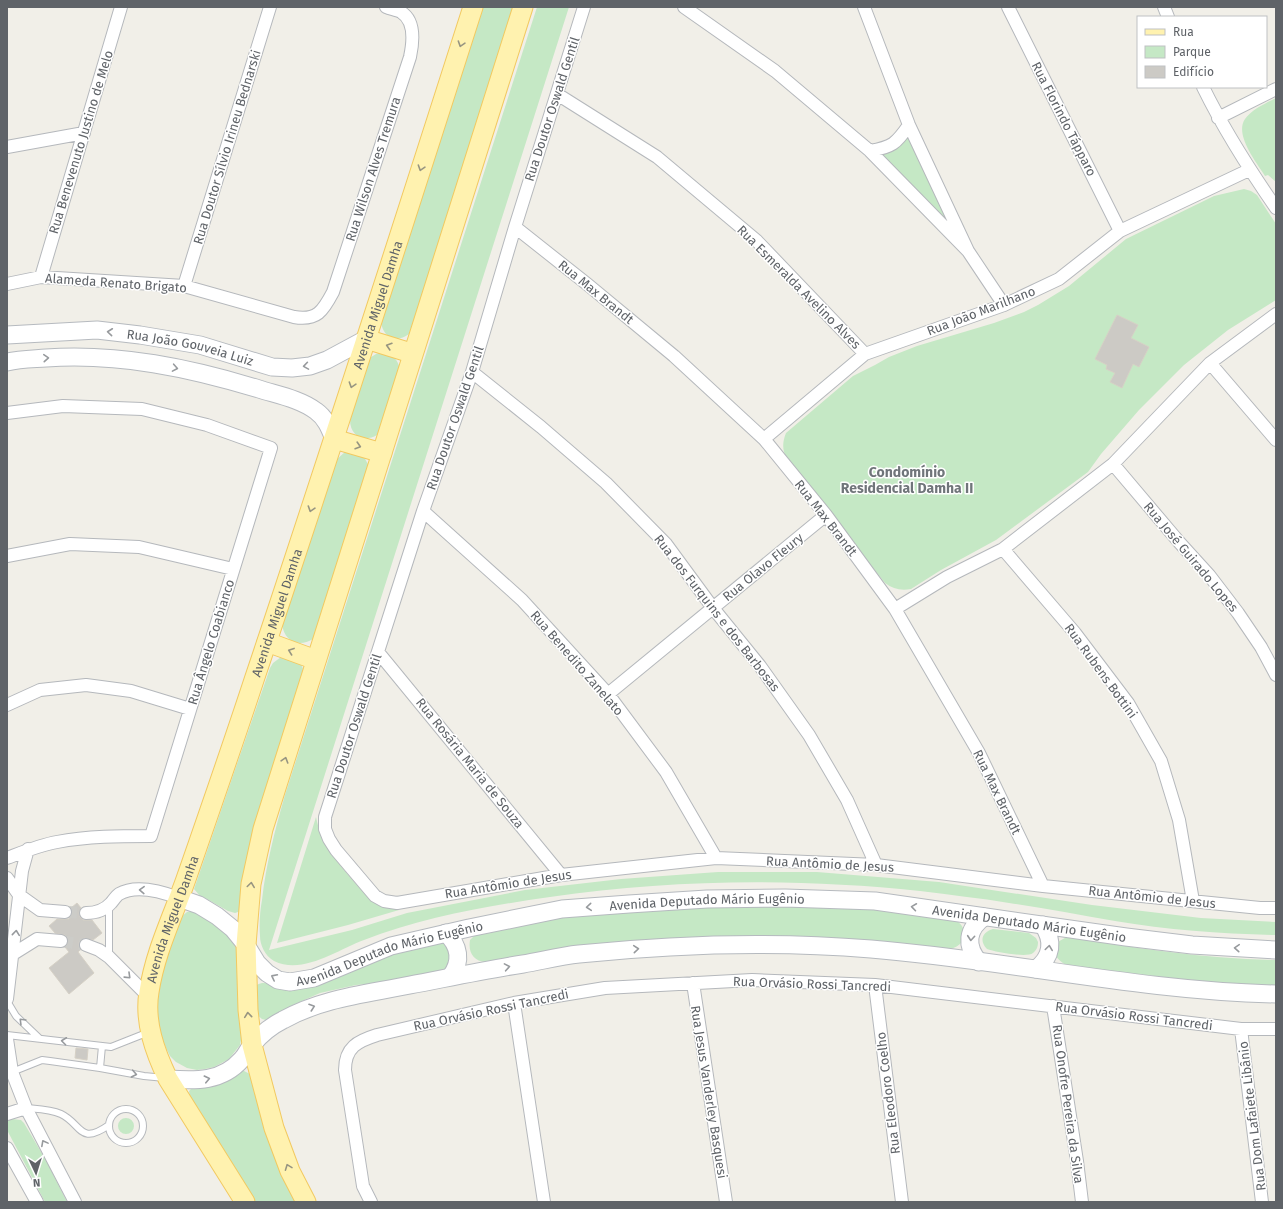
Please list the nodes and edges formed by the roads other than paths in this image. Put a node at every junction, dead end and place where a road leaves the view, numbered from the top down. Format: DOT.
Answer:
graph roads {
  1 [pos="121,7"];
  2 [pos="270,7"];
  3 [pos="386,7"];
  4 [pos="473,7"];
  5 [pos="523,7"];
  6 [pos="584,7"];
  7 [pos="684,7"];
  8 [pos="864,7"];
  9 [pos="1008,7"];
  10 [pos="1203,88"];
  11 [pos="1276,89"];
  12 [pos="557,94"];
  13 [pos="1218,118"];
  14 [pos="909,125"];
  15 [pos="84,133"];
  16 [pos="7,147"];
  17 [pos="870,151"];
  18 [pos="1249,170"];
  19 [pos="1275,205"];
  20 [pos="514,227"];
  21 [pos="1120,231"];
  22 [pos="968,251"];
  23 [pos="41,277"];
  24 [pos="7,284"];
  25 [pos="184,286"];
  26 [pos="1004,305"];
  27 [pos="318,314"];
  28 [pos="1276,314"];
  29 [pos="7,335"];
  30 [pos="366,339"];
  31 [pos="412,353"];
  32 [pos="865,354"];
  33 [pos="7,362"];
  34 [pos="1210,363"];
  35 [pos="472,372"];
  36 [pos="7,413"];
  37 [pos="334,439"];
  38 [pos="764,440"];
  39 [pos="1276,440"];
  40 [pos="382,453"];
  41 [pos="1113,464"];
  42 [pos="424,511"];
  43 [pos="826,515"];
  44 [pos="1003,549"];
  45 [pos="7,556"];
  46 [pos="233,569"];
  47 [pos="713,608"];
  48 [pos="895,609"];
  49 [pos="266,642"];
  50 [pos="378,652"];
  51 [pos="316,660"];
  52 [pos="1276,675"];
  53 [pos="608,694"];
  54 [pos="7,705"];
  55 [pos="190,709"];
  56 [pos="28,850"];
  57 [pos="7,858"];
  58 [pos="716,858"];
  59 [pos="876,865"];
  60 [pos="561,875"];
  61 [pos="7,878"];
  62 [pos="1043,886"];
  63 [pos="19,895"];
  64 [pos="180,898"];
  65 [pos="384,901"];
  66 [pos="1193,901"];
  67 [pos="109,906"];
  68 [pos="1276,908"];
  69 [pos="65,912"];
  70 [pos="86,913"];
  71 [pos="984,916"];
  72 [pos="1043,925"];
  73 [pos="469,928"];
  74 [pos="446,933"];
  75 [pos="61,941"];
  76 [pos="86,945"];
  77 [pos="246,945"];
  78 [pos="1276,950"];
  79 [pos="10,955"];
  80 [pos="109,957"];
  81 [pos="979,962"];
  82 [pos="1036,969"];
  83 [pos="476,972"];
  84 [pos="451,976"];
  85 [pos="693,982"];
  86 [pos="875,985"];
  87 [pos="1276,994"];
  88 [pos="148,996"];
  89 [pos="7,1000"];
  90 [pos="514,1003"];
  91 [pos="1053,1006"];
  92 [pos="1241,1029"];
  93 [pos="1276,1029"];
  94 [pos="150,1031"];
  95 [pos="7,1035"];
  96 [pos="39,1038"];
  97 [pos="7,1039"];
  98 [pos="252,1045"];
  99 [pos="102,1046"];
  100 [pos="100,1068"];
  101 [pos="12,1072"];
  102 [pos="168,1079"];
  103 [pos="26,1108"];
  104 [pos="7,1114"];
  105 [pos="109,1125"];
  106 [pos="100,1131"];
  107 [pos="111,1134"];
  108 [pos="7,1148"];
  109 [pos="37,1202"];
  110 [pos="75,1202"];
  111 [pos="245,1202"];
  112 [pos="306,1202"];
  113 [pos="371,1202"];
  114 [pos="544,1202"];
  115 [pos="726,1202"];
  116 [pos="902,1202"];
  117 [pos="1082,1202"];
  118 [pos="1262,1202"];
  1 -- 15 [label="street, Rua Benevenuto Justino de Melo"];
  2 -- 25 [label="street, Rua Doutor Sílvio Irineu Bednarski"];
  3 -- 27 [label="street, Rua Wilson Alves Tremura"];
  4 -- 30 [label="main road, Avenida Miguel Damha, one-way"];
  5 -- 31 [label="main road"];
  6 -- 12 [label="street, Rua Doutor Oswald Gentil"];
  7 -- 17 [label="street"];
  8 -- 14 [label="street"];
  9 -- 21 [label="street, Rua Florindo Tápparo"];
  10 -- 13 [label="street"];
  11 -- 13 [label="street"];
  12 -- 20 [label="street, Rua Doutor Oswald Gentil"];
  12 -- 32 [label="street, Rua Esmeralda Avelino Alves"];
  13 -- 18 [label="street"];
  14 -- 17 [label="street"];
  14 -- 22 [label="street"];
  15 -- 16 [label="street"];
  15 -- 23 [label="street, Rua Benevenuto Justino de Melo"];
  17 -- 22 [label="street"];
  18 -- 19 [label="street"];
  18 -- 21 [label="street, Rua João Marilhano"];
  20 -- 35 [label="street, Rua Doutor Oswald Gentil"];
  20 -- 38 [label="street, Rua Max Brandt"];
  21 -- 26 [label="street, Rua João Marilhano"];
  22 -- 26 [label="street"];
  23 -- 24 [label="street, Alameda Renato Brigato"];
  23 -- 25 [label="street, Alameda Renato Brigato"];
  25 -- 27 [label="street, Alameda Renato Brigato"];
  26 -- 32 [label="street, Rua João Marilhano"];
  28 -- 34 [label="street"];
  30 -- 29 [label="street, Rua João Gouveia Luiz, one-way"];
  31 -- 30 [label="main road, one-way"];
  30 -- 37 [label="main road, Avenida Miguel Damha, one-way"];
  31 -- 40 [label="main road"];
  32 -- 38 [label="street, Rua João Marilhano"];
  33 -- 37 [label="street, Rua João Gouveia Luiz, one-way"];
  34 -- 39 [label="street"];
  34 -- 41 [label="street"];
  35 -- 42 [label="street, Rua Doutor Oswald Gentil"];
  35 -- 47 [label="street, Rua dos Furquins e dos Barbosas"];
  36 -- 46 [label="street, Rua Ângelo Coabianco"];
  37 -- 40 [label="main road, one-way"];
  37 -- 49 [label="main road, Avenida Miguel Damha, one-way"];
  38 -- 43 [label="street, Rua Max Brandt"];
  40 -- 51 [label="main road"];
  41 -- 44 [label="street"];
  41 -- 52 [label="street, Rua José Guirado Lopes"];
  42 -- 50 [label="street, Rua Doutor Oswald Gentil"];
  42 -- 53 [label="street, Rua Benedito Zanelato"];
  43 -- 47 [label="street, Rua Olavo Fleury"];
  43 -- 48 [label="street, Rua Max Brandt"];
  44 -- 48 [label="street"];
  44 -- 66 [label="street, Rua Rubens Bottini"];
  45 -- 46 [label="street"];
  46 -- 55 [label="street, Rua Ângelo Coabianco"];
  47 -- 53 [label="street, Rua Olavo Fleury"];
  47 -- 59 [label="street, Rua dos Furquins e dos Barbosas"];
  48 -- 62 [label="street, Rua Max Brandt"];
  51 -- 49 [label="main road, one-way"];
  49 -- 64 [label="main road, Avenida Miguel Damha"];
  50 -- 60 [label="street, Rua Rosária Maria de Souza"];
  50 -- 65 [label="street, Rua Doutor Oswald Gentil"];
  77 -- 51 [label="main road, one-way"];
  53 -- 58 [label="street, Rua Benedito Zanelato"];
  54 -- 55 [label="street"];
  55 -- 56 [label="street, Rua Ângelo Coabianco"];
  56 -- 57 [label="street"];
  56 -- 63 [label="street"];
  58 -- 59 [label="street, Rua Antômio de Jesus"];
  58 -- 60 [label="street, Rua Antômio de Jesus"];
  59 -- 62 [label="street, Rua Antômio de Jesus"];
  60 -- 65 [label="street, Rua Antômio de Jesus"];
  61 -- 63 [label="street"];
  62 -- 66 [label="street, Rua Antômio de Jesus"];
  63 -- 69 [label="street"];
  79 -- 63 [label="street, one-way"];
  64 -- 67 [label="street, one-way"];
  64 -- 77 [label="street, Avenida Deputado Mário Eugênio"];
  64 -- 88 [label="main road, Avenida Miguel Damha"];
  66 -- 68 [label="street, Rua Antômio de Jesus"];
  67 -- 70 [label="street"];
  67 -- 80 [label="lane"];
  71 -- 72 [label="street, Avenida Deputado Mário Eugênio"];
  71 -- 73 [label="street, Avenida Deputado Mário Eugênio, one-way"];
  71 -- 81 [label="street, one-way"];
  78 -- 72 [label="street, Avenida Deputado Mário Eugênio, one-way"];
  82 -- 72 [label="street, one-way"];
  73 -- 74 [label="street, Avenida Deputado Mário Eugênio"];
  73 -- 83 [label="street"];
  74 -- 77 [label="street, Avenida Deputado Mário Eugênio, one-way"];
  74 -- 84 [label="street"];
  75 -- 79 [label="street"];
  76 -- 80 [label="street"];
  98 -- 77 [label="main road, one-way"];
  79 -- 89 [label="street"];
  80 -- 88 [label="street, one-way"];
  81 -- 82 [label="street"];
  83 -- 81 [label="street, one-way"];
  82 -- 87 [label="street"];
  83 -- 84 [label="street"];
  98 -- 84 [label="street, one-way"];
  85 -- 86 [label="street, Rua Orvásio Rossi Tancredi"];
  85 -- 90 [label="street, Rua Orvásio Rossi Tancredi"];
  85 -- 115 [label="street, Rua Jesus Vanderley Basquesi"];
  86 -- 91 [label="street, Rua Orvásio Rossi Tancredi"];
  86 -- 116 [label="street, Rua Eleodoro Coelho"];
  88 -- 94 [label="main road, Avenida Miguel Damha"];
  96 -- 89 [label="lane, one-way"];
  90 -- 113 [label="street, Rua Orvásio Rossi Tancredi"];
  90 -- 114 [label="street"];
  91 -- 92 [label="street, Rua Orvásio Rossi Tancredi"];
  91 -- 117 [label="street, Rua Onofre Pereira da Silva"];
  92 -- 93 [label="street, Rua Orvásio Rossi Tancredi"];
  92 -- 118 [label="street, Rua Dom Lafaiete Libânio"];
  94 -- 99 [label="lane"];
  94 -- 102 [label="main road, Avenida Miguel Damha"];
  95 -- 96 [label="lane"];
  99 -- 96 [label="lane, one-way"];
  97 -- 101 [label="street"];
  102 -- 98 [label="street, one-way"];
  112 -- 98 [label="main road, one-way"];
  99 -- 100 [label="lane"];
  100 -- 101 [label="lane"];
  100 -- 102 [label="lane, one-way"];
  101 -- 103 [label="street"];
  102 -- 111 [label="main road, Avenida Miguel Damha"];
  103 -- 104 [label="street"];
  103 -- 106 [label="lane"];
  110 -- 103 [label="street, one-way"];
  105 -- 106 [label="lane"];
  105 -- 107 [label="lane"];
  105 -- 107 [label="lane"];
  106 -- 107 [label="lane"];
  108 -- 109 [label="street"];
}
